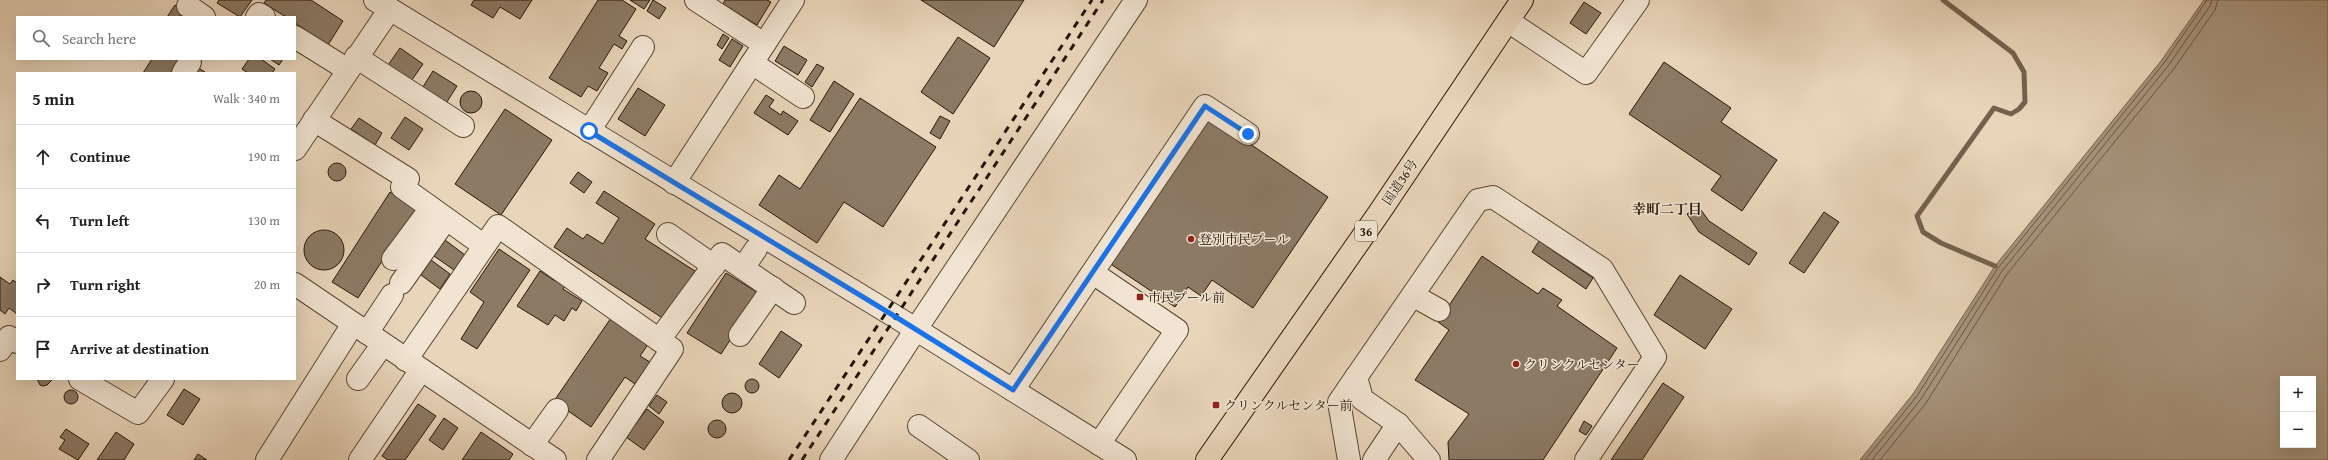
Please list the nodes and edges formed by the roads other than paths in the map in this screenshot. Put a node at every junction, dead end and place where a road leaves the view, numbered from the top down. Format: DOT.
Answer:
graph roads {
  1 [pos="696,0"];
  2 [pos="792,0"];
  3 [pos="1136,0"];
  4 [pos="1522,0"];
  5 [pos="1638,0"];
  6 [pos="383,5"];
  7 [pos="1508,21"];
  8 [pos="296,37"];
  9 [pos="764,44"];
  10 [pos="643,47"];
  11 [pos="352,63"];
  12 [pos="752,63"];
  13 [pos="803,97"];
  14 [pos="314,120"];
  15 [pos="463,126"];
  16 [pos="589,131"];
  17 [pos="1248,134"];
  18 [pos="296,147"];
  19 [pos="674,183"];
  20 [pos="438,213"];
  21 [pos="668,234"];
  22 [pos="483,246"];
  23 [pos="756,248"];
  24 [pos="393,259"];
  25 [pos="714,266"];
  26 [pos="743,268"];
  27 [pos="1093,273"];
  28 [pos="296,285"];
  29 [pos="773,288"];
  30 [pos="1414,296"];
  31 [pos="794,303"];
  32 [pos="1439,310"];
  33 [pos="916,330"];
  34 [pos="368,334"];
  35 [pos="740,335"];
  36 [pos="659,340"];
  37 [pos="414,365"];
  38 [pos="1356,377"];
  39 [pos="358,379"];
  40 [pos="82,380"];
  41 [pos="162,380"];
  42 [pos="1013,390"];
  43 [pos="557,410"];
  44 [pos="1398,424"];
  45 [pos="919,426"];
  46 [pos="1099,444"];
  47 [pos="532,445"];
  48 [pos="943,453"];
  49 [pos="267,460"];
  50 [pos="360,460"];
  51 [pos="555,460"];
  52 [pos="598,460"];
  53 [pos="831,460"];
  54 [pos="968,460"];
  55 [pos="1125,460"];
  56 [pos="1207,460"];
  57 [pos="1349,460"];
  58 [pos="1374,460"];
  59 [pos="1429,460"];
  60 [pos="1586,460"];
  1 -- 9 [label="street"];
  2 -- 9 [label="street"];
  3 -- 33 [label="street"];
  4 -- 7 [label="highway, 国道36号 / 36"];
  5 -- 7 [label="street"];
  6 -- 11 [label="street"];
  6 -- 16 [label="street"];
  7 -- 56 [label="highway, 国道36号 / 36"];
  8 -- 11 [label="street"];
  9 -- 12 [label="street"];
  10 -- 16 [label="street"];
  11 -- 14 [label="street"];
  11 -- 15 [label="street"];
  12 -- 13 [label="street"];
  12 -- 19 [label="street"];
  14 -- 18 [label="street"];
  14 -- 20 [label="street"];
  16 -- 19 [label="street"];
  17 -- 27 [label="street"];
  19 -- 33 [label="street"];
  20 -- 22 [label="street"];
  20 -- 24 [label="street"];
  20 -- 34 [label="street"];
  21 -- 25 [label="street"];
  22 -- 36 [label="street"];
  22 -- 37 [label="street"];
  23 -- 26 [label="street"];
  25 -- 26 [label="street"];
  25 -- 36 [label="street"];
  26 -- 29 [label="street"];
  27 -- 42 [label="street"];
  27 -- 46 [label="street"];
  28 -- 34 [label="street"];
  29 -- 31 [label="street"];
  29 -- 35 [label="street"];
  30 -- 32 [label="street"];
  30 -- 38 [label="street"];
  30 -- 60 [label="street"];
  33 -- 42 [label="street"];
  33 -- 53 [label="street"];
  34 -- 37 [label="street"];
  34 -- 39 [label="street"];
  34 -- 49 [label="street"];
  36 -- 52 [label="street"];
  37 -- 47 [label="street"];
  37 -- 50 [label="street"];
  38 -- 44 [label="street"];
  38 -- 57 [label="street"];
  40 -- 41 [label="street"];
  42 -- 46 [label="street"];
  43 -- 47 [label="street"];
  44 -- 58 [label="street"];
  44 -- 59 [label="street"];
  45 -- 48 [label="street"];
  46 -- 55 [label="street"];
  47 -- 51 [label="street"];
  48 -- 54 [label="street"];
}
